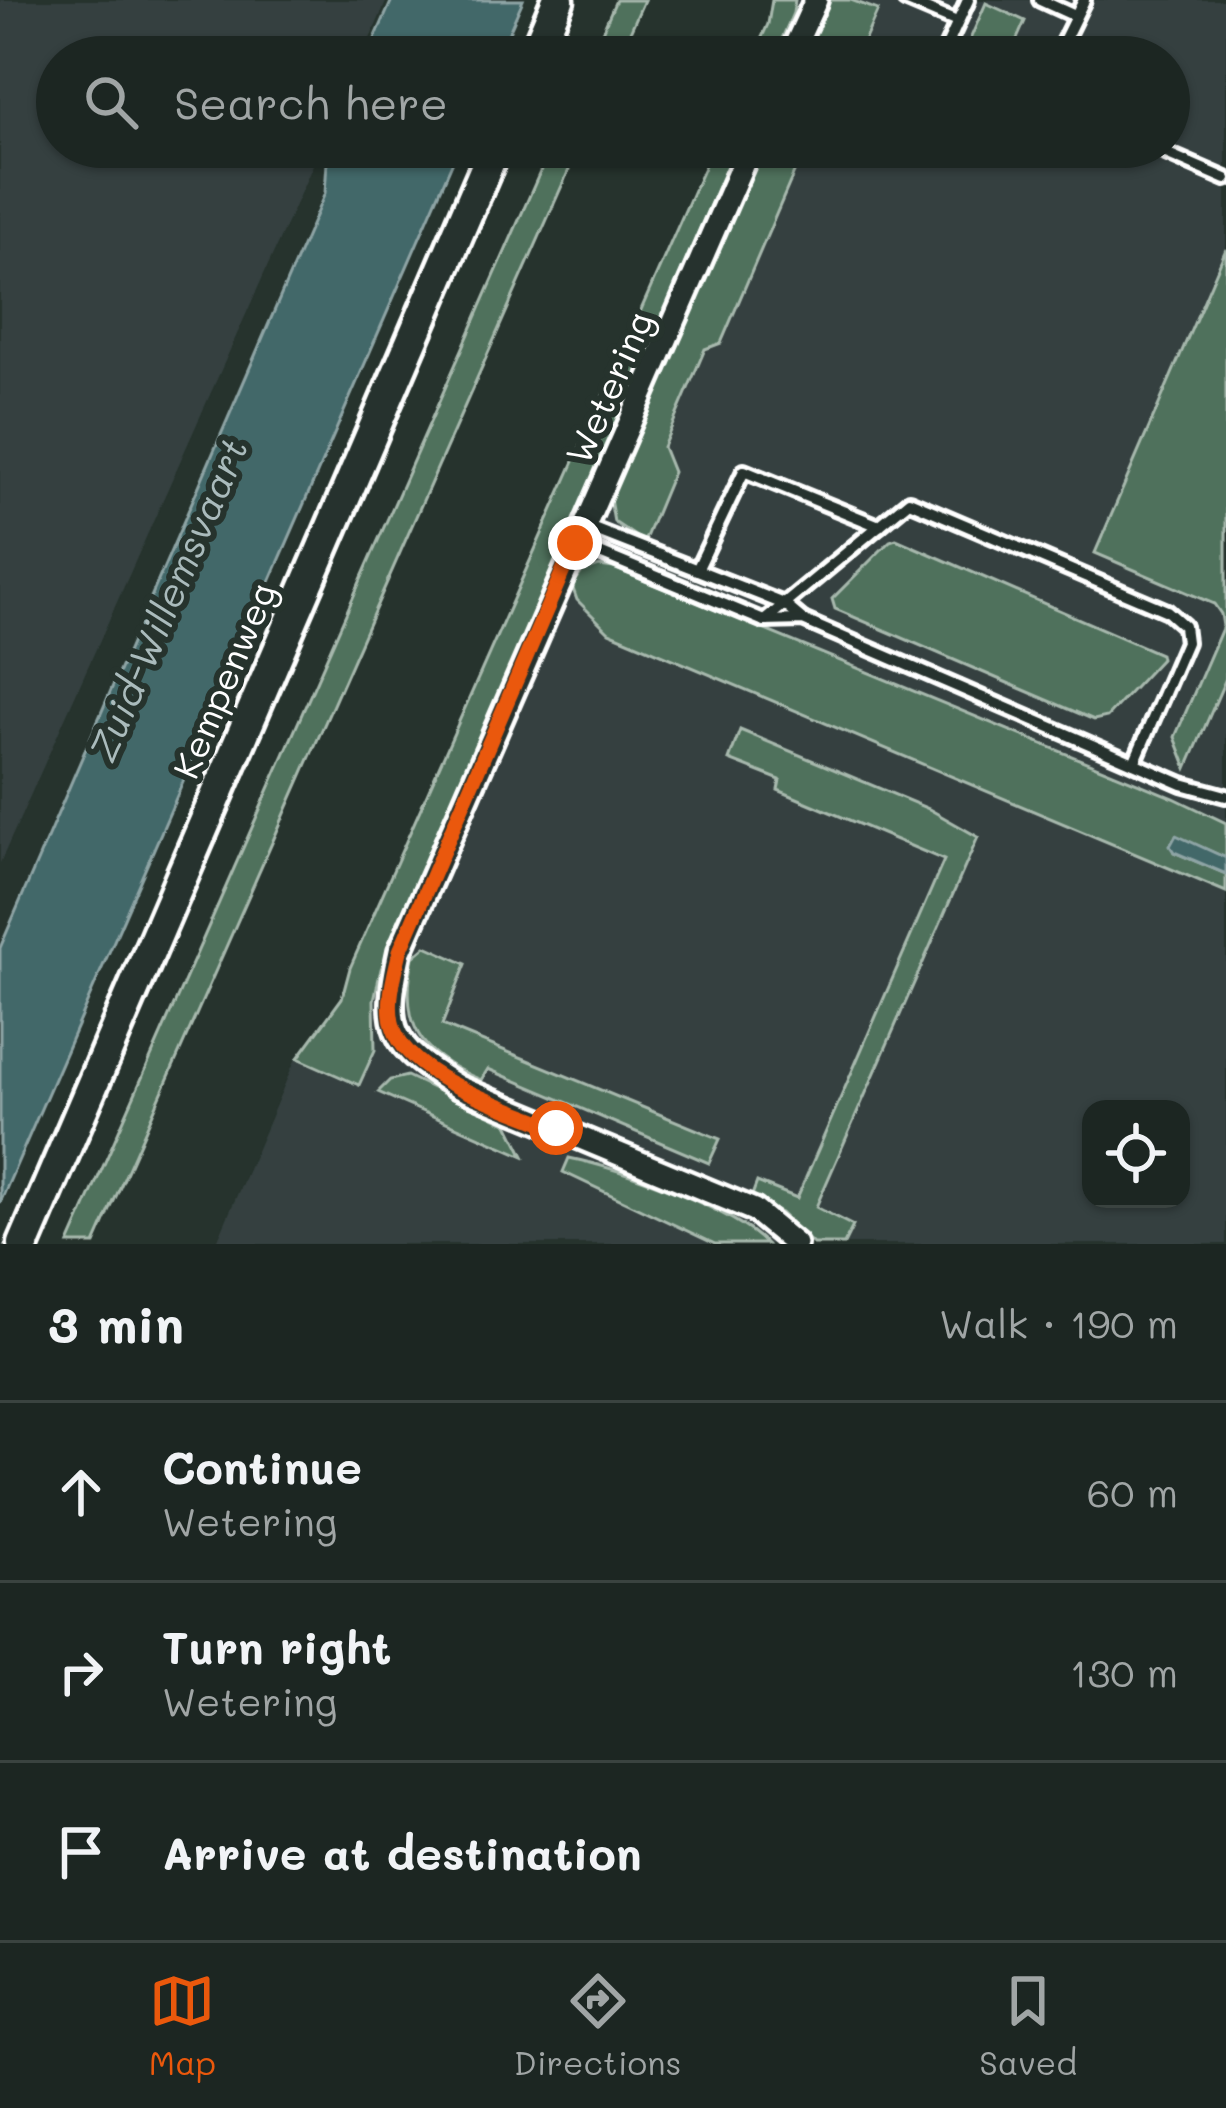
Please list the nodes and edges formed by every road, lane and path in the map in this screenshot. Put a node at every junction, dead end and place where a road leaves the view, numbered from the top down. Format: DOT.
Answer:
graph roads {
  1 [pos="558,0"];
  2 [pos="815,0"];
  3 [pos="905,0"];
  4 [pos="968,0"];
  5 [pos="1040,0"];
  6 [pos="1084,0"];
  7 [pos="1076,16"];
  8 [pos="957,22"];
  9 [pos="543,36"];
  10 [pos="799,36"];
  11 [pos="951,36"];
  12 [pos="1066,36"];
  13 [pos="1190,163"];
  14 [pos="486,168"];
  15 [pos="741,168"];
  16 [pos="1226,179"];
  17 [pos="879,526"];
  18 [pos="579,534"];
  19 [pos="697,570"];
  20 [pos="784,604"];
  21 [pos="764,620"];
  22 [pos="803,620"];
  23 [pos="1134,763"];
  24 [pos="1226,796"];
  25 [pos="24,1244"];
  26 [pos="795,1244"];
  1 -- 9 [label="main road"];
  2 -- 10 [label="street"];
  3 -- 8 [label="lane"];
  4 -- 8 [label="lane"];
  5 -- 7 [label="lane"];
  6 -- 7 [label="lane"];
  7 -- 12 [label="lane"];
  8 -- 11 [label="lane"];
  13 -- 16 [label="lane"];
  14 -- 25 [label="main road, Kempenweg"];
  15 -- 18 [label="street, Wetering"];
  17 -- 19 [label="lane"];
  17 -- 20 [label="lane"];
  17 -- 23 [label="lane"];
  18 -- 19 [label="lane"];
  18 -- 21 [label="lane"];
  18 -- 26 [label="street, Wetering"];
  19 -- 20 [label="lane"];
  20 -- 21 [label="lane"];
  20 -- 22 [label="lane"];
  21 -- 22 [label="lane"];
  22 -- 23 [label="lane"];
  23 -- 24 [label="lane"];
}
